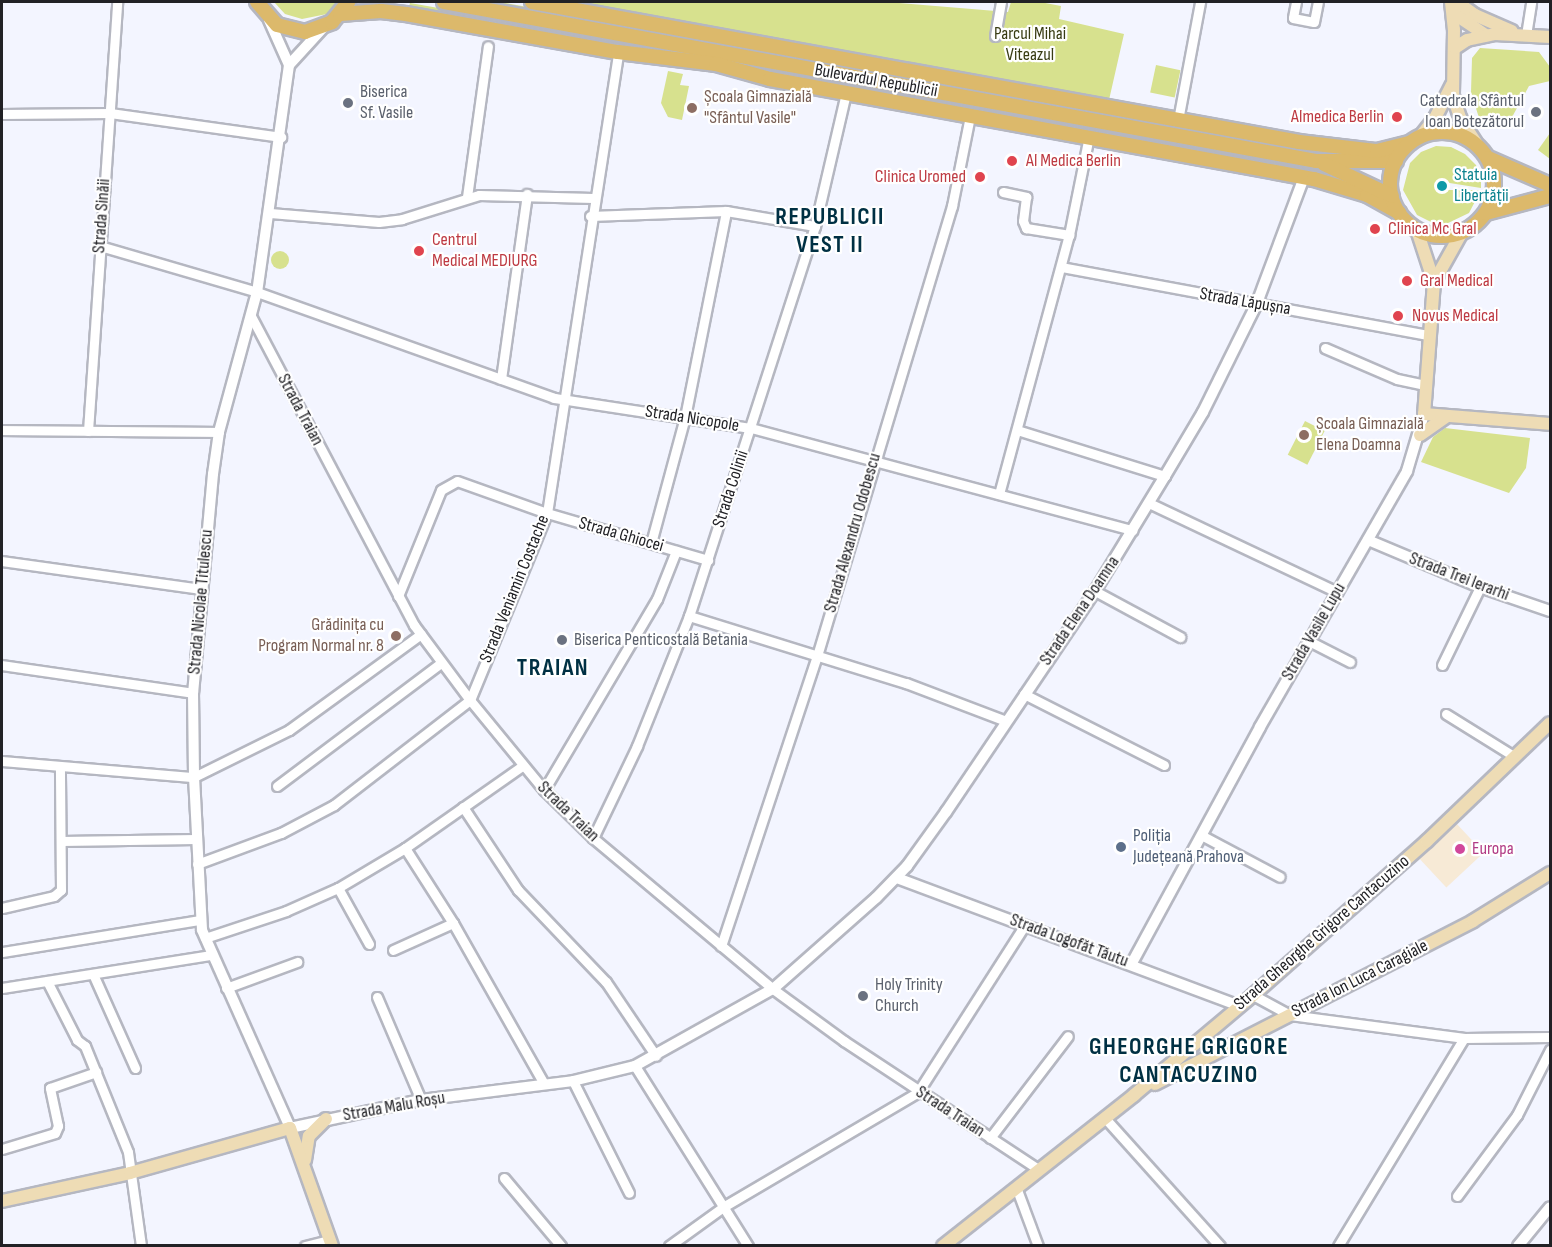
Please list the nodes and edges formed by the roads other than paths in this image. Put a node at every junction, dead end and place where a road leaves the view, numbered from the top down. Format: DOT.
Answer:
graph roads {
  1 [pos="117,2"];
  2 [pos="257,2"];
  3 [pos="371,2"];
  4 [pos="444,2"];
  5 [pos="532,2"];
  6 [pos="1001,2"];
  7 [pos="1200,2"];
  8 [pos="1296,2"];
  9 [pos="1318,2"];
  10 [pos="1531,2"];
  11 [pos="1453,5"];
  12 [pos="345,7"];
  13 [pos="269,18"];
  14 [pos="324,27"];
  15 [pos="1486,34"];
  16 [pos="1523,34"];
  17 [pos="995,36"];
  18 [pos="1551,37"];
  19 [pos="489,46"];
  20 [pos="1455,48"];
  21 [pos="618,52"];
  22 [pos="289,65"];
  23 [pos="1452,84"];
  24 [pos="846,93"];
  25 [pos="110,113"];
  26 [pos="2,114"];
  27 [pos="970,116"];
  28 [pos="1178,120"];
  29 [pos="281,136"];
  30 [pos="1089,136"];
  31 [pos="1415,140"];
  32 [pos="1476,143"];
  33 [pos="1488,158"];
  34 [pos="1316,161"];
  35 [pos="1396,161"];
  36 [pos="1304,177"];
  37 [pos="1551,185"];
  38 [pos="1003,192"];
  39 [pos="527,194"];
  40 [pos="1392,196"];
  41 [pos="1551,196"];
  42 [pos="467,197"];
  43 [pos="593,198"];
  44 [pos="726,212"];
  45 [pos="270,213"];
  46 [pos="1399,213"];
  47 [pos="1486,213"];
  48 [pos="590,216"];
  49 [pos="815,226"];
  50 [pos="1417,230"];
  51 [pos="1462,232"];
  52 [pos="1069,235"];
  53 [pos="100,246"];
  54 [pos="1061,267"];
  55 [pos="1434,282"];
  56 [pos="257,292"];
  57 [pos="1257,303"];
  58 [pos="251,316"];
  59 [pos="1429,335"];
  60 [pos="1325,348"];
  61 [pos="501,379"];
  62 [pos="1426,389"];
  63 [pos="565,401"];
  64 [pos="1424,414"];
  65 [pos="1447,416"];
  66 [pos="685,417"];
  67 [pos="1551,424"];
  68 [pos="751,428"];
  69 [pos="1017,429"];
  70 [pos="2,430"];
  71 [pos="88,431"];
  72 [pos="219,432"];
  73 [pos="1420,435"];
  74 [pos="874,462"];
  75 [pos="1165,476"];
  76 [pos="999,494"];
  77 [pos="1149,503"];
  78 [pos="547,513"];
  79 [pos="1133,530"];
  80 [pos="1368,540"];
  81 [pos="651,543"];
  82 [pos="676,551"];
  83 [pos="708,560"];
  84 [pos="2,561"];
  85 [pos="1480,587"];
  86 [pos="202,589"];
  87 [pos="1095,591"];
  88 [pos="1337,592"];
  89 [pos="398,596"];
  90 [pos="1551,611"];
  91 [pos="689,616"];
  92 [pos="421,634"];
  93 [pos="1180,637"];
  94 [pos="1309,641"];
  95 [pos="817,656"];
  96 [pos="1350,662"];
  97 [pos="441,663"];
  98 [pos="2,665"];
  99 [pos="1442,665"];
  100 [pos="193,693"];
  101 [pos="1024,694"];
  102 [pos="470,700"];
  103 [pos="1446,714"];
  104 [pos="1006,721"];
  105 [pos="1551,723"];
  106 [pos="1515,757"];
  107 [pos="2,761"];
  108 [pos="1164,765"];
  109 [pos="60,766"];
  110 [pos="522,766"];
  111 [pos="194,777"];
  112 [pos="277,786"];
  113 [pos="544,790"];
  114 [pos="463,807"];
  115 [pos="1201,835"];
  116 [pos="593,838"];
  117 [pos="196,839"];
  118 [pos="61,841"];
  119 [pos="405,848"];
  120 [pos="197,864"];
  121 [pos="1551,873"];
  122 [pos="897,878"];
  123 [pos="1280,878"];
  124 [pos="338,888"];
  125 [pos="2,908"];
  126 [pos="200,920"];
  127 [pos="453,923"];
  128 [pos="1025,925"];
  129 [pos="205,938"];
  130 [pos="369,944"];
  131 [pos="721,946"];
  132 [pos="393,950"];
  133 [pos="2,952"];
  134 [pos="211,955"];
  135 [pos="297,962"];
  136 [pos="1132,963"];
  137 [pos="93,974"];
  138 [pos="47,981"];
  139 [pos="2,988"];
  140 [pos="226,988"];
  141 [pos="773,989"];
  142 [pos="1253,995"];
  143 [pos="377,997"];
  144 [pos="1240,1006"];
  145 [pos="1290,1015"];
  146 [pos="1068,1036"];
  147 [pos="1551,1037"];
  148 [pos="1464,1038"];
  149 [pos="1551,1050"];
  150 [pos="656,1056"];
  151 [pos="636,1066"];
  152 [pos="135,1068"];
  153 [pos="96,1072"];
  154 [pos="573,1081"];
  155 [pos="544,1084"];
  156 [pos="918,1092"];
  157 [pos="1134,1095"];
  158 [pos="421,1100"];
  159 [pos="1105,1118"];
  160 [pos="326,1119"];
  161 [pos="291,1128"];
  162 [pos="990,1138"];
  163 [pos="2,1149"];
  164 [pos="1038,1169"];
  165 [pos="305,1171"];
  166 [pos="130,1173"];
  167 [pos="504,1178"];
  168 [pos="1016,1188"];
  169 [pos="629,1193"];
  170 [pos="1457,1196"];
  171 [pos="2,1201"];
  172 [pos="723,1207"];
  173 [pos="1551,1207"];
  174 [pos="330,1243"];
  175 [pos="141,1245"];
  176 [pos="305,1245"];
  177 [pos="561,1245"];
  178 [pos="669,1245"];
  179 [pos="748,1245"];
  180 [pos="943,1245"];
  181 [pos="1038,1245"];
  182 [pos="1220,1245"];
  183 [pos="1338,1245"];
  184 [pos="1518,1245"];
  1 -- 25 [label="street, Strada Sinăii"];
  2 -- 13 [label="main road"];
  3 -- 12 [label="main road"];
  4 -- 34 [label="main road, Bulevardul Republicii"];
  5 -- 28 [label="main road, Bulevardul Republicii"];
  6 -- 17 [label="street"];
  7 -- 28 [label="street"];
  8 -- 9 [label="street"];
  10 -- 16 [label="street"];
  11 -- 15 [label="main road"];
  11 -- 16 [label="main road"];
  11 -- 20 [label="main road"];
  12 -- 14 [label="main road"];
  12 -- 21 [label="main road, Bulevardul Republicii"];
  13 -- 14 [label="main road"];
  13 -- 22 [label="street, Strada Nicolae Titulescu"];
  14 -- 22 [label="street"];
  15 -- 16 [label="main road"];
  15 -- 20 [label="main road"];
  16 -- 18 [label="main road"];
  19 -- 42 [label="street"];
  20 -- 23 [label="main road"];
  21 -- 24 [label="main road, Bulevardul Republicii"];
  21 -- 43 [label="street, Strada Veniamin Costache"];
  22 -- 29 [label="street, Strada Nicolae Titulescu"];
  23 -- 31 [label="main road"];
  23 -- 32 [label="main road"];
  24 -- 27 [label="main road, Bulevardul Republicii"];
  24 -- 49 [label="street, Strada Colinii"];
  25 -- 26 [label="street"];
  25 -- 29 [label="street"];
  25 -- 53 [label="street, Strada Sinăii"];
  27 -- 30 [label="main road, Bulevardul Republicii"];
  27 -- 74 [label="street, Strada Alexandru Odobescu"];
  28 -- 31 [label="main road, Bulevardul Republicii"];
  29 -- 45 [label="street, Strada Nicolae Titulescu"];
  30 -- 36 [label="main road, Bulevardul Republicii"];
  30 -- 52 [label="street"];
  31 -- 32 [label="main road"];
  31 -- 35 [label="main road"];
  32 -- 33 [label="main road"];
  33 -- 37 [label="main road"];
  33 -- 47 [label="main road"];
  34 -- 35 [label="main road, Bulevardul Republicii"];
  34 -- 40 [label="main road, Bulevardul Republicii"];
  35 -- 40 [label="main road"];
  36 -- 46 [label="main road, Bulevardul Republicii"];
  36 -- 57 [label="street, Strada Elena Doamna"];
  38 -- 52 [label="street"];
  39 -- 42 [label="street"];
  39 -- 43 [label="street"];
  39 -- 61 [label="street"];
  40 -- 46 [label="main road"];
  41 -- 47 [label="main road"];
  42 -- 45 [label="street"];
  43 -- 48 [label="street, Strada Veniamin Costache"];
  44 -- 48 [label="street"];
  44 -- 49 [label="street"];
  44 -- 66 [label="street"];
  45 -- 56 [label="street, Strada Nicolae Titulescu"];
  46 -- 50 [label="main road"];
  47 -- 51 [label="main road"];
  48 -- 63 [label="street, Strada Veniamin Costache"];
  49 -- 68 [label="street, Strada Colinii"];
  50 -- 51 [label="main road"];
  50 -- 55 [label="main road, Strada Vasile Lupu"];
  51 -- 55 [label="main road, Strada Vasile Lupu"];
  52 -- 54 [label="street"];
  53 -- 56 [label="street, Strada Nicopole"];
  53 -- 71 [label="street, Strada Sinăii"];
  54 -- 57 [label="street, Strada Lăpușna"];
  54 -- 69 [label="street"];
  55 -- 59 [label="main road, Strada Vasile Lupu"];
  56 -- 58 [label="street, Strada Nicolae Titulescu"];
  56 -- 61 [label="street, Strada Nicopole"];
  57 -- 59 [label="street, Strada Lăpușna"];
  57 -- 75 [label="street, Strada Elena Doamna"];
  58 -- 72 [label="street, Strada Nicolae Titulescu"];
  58 -- 89 [label="street, Strada Traian"];
  59 -- 62 [label="main road, Strada Vasile Lupu"];
  60 -- 62 [label="street"];
  61 -- 63 [label="street, Strada Nicopole"];
  62 -- 64 [label="main road, Strada Vasile Lupu"];
  62 -- 65 [label="main road"];
  63 -- 66 [label="street, Strada Nicopole"];
  63 -- 78 [label="street, Strada Veniamin Costache"];
  64 -- 65 [label="main road"];
  64 -- 73 [label="street, Strada Vasile Lupu"];
  65 -- 67 [label="main road"];
  65 -- 73 [label="main road"];
  66 -- 68 [label="street, Strada Nicopole"];
  66 -- 81 [label="street"];
  68 -- 74 [label="street, Strada Nicopole"];
  68 -- 83 [label="street, Strada Colinii"];
  69 -- 75 [label="street"];
  69 -- 76 [label="street"];
  70 -- 71 [label="street"];
  71 -- 72 [label="street"];
  72 -- 86 [label="street, Strada Nicolae Titulescu"];
  73 -- 80 [label="street, Strada Vasile Lupu"];
  74 -- 76 [label="street, Strada Nicopole"];
  74 -- 95 [label="street, Strada Alexandru Odobescu"];
  75 -- 77 [label="street, Strada Elena Doamna"];
  76 -- 79 [label="street, Strada Nicopole"];
  77 -- 79 [label="street, Strada Elena Doamna"];
  77 -- 88 [label="street"];
  78 -- 81 [label="street, Strada Ghiocei"];
  78 -- 89 [label="street, Strada Ghiocei"];
  78 -- 102 [label="street, Strada Veniamin Costache"];
  79 -- 87 [label="street, Strada Elena Doamna"];
  80 -- 85 [label="street, Strada Trei Ierarhi"];
  80 -- 88 [label="street, Strada Vasile Lupu"];
  81 -- 82 [label="street, Strada Ghiocei"];
  82 -- 83 [label="street, Strada Ghiocei"];
  82 -- 113 [label="street"];
  83 -- 91 [label="street, Strada Colinii"];
  84 -- 86 [label="street"];
  85 -- 90 [label="street, Strada Trei Ierarhi"];
  85 -- 99 [label="street"];
  86 -- 100 [label="street, Strada Nicolae Titulescu"];
  87 -- 93 [label="street"];
  87 -- 101 [label="street, Strada Elena Doamna"];
  88 -- 94 [label="street, Strada Vasile Lupu"];
  89 -- 92 [label="street, Strada Traian"];
  91 -- 95 [label="street"];
  91 -- 116 [label="street, Strada Colinii"];
  92 -- 97 [label="street, Strada Traian"];
  92 -- 111 [label="street"];
  94 -- 96 [label="street"];
  94 -- 115 [label="street, Strada Vasile Lupu"];
  95 -- 104 [label="street"];
  95 -- 131 [label="street, Strada Alexandru Odobescu"];
  97 -- 102 [label="street, Strada Traian"];
  97 -- 112 [label="street"];
  98 -- 100 [label="street"];
  100 -- 111 [label="street, Strada Nicolae Titulescu"];
  101 -- 104 [label="street, Strada Elena Doamna"];
  101 -- 108 [label="street"];
  102 -- 110 [label="street, Strada Traian"];
  102 -- 120 [label="street, Strada Veniamin Costache"];
  103 -- 106 [label="street"];
  104 -- 122 [label="street, Strada Elena Doamna"];
  105 -- 106 [label="main road, Strada Gheorghe Grigore Cantacuzino"];
  106 -- 142 [label="main road, Strada Gheorghe Grigore Cantacuzino"];
  107 -- 109 [label="street"];
  109 -- 111 [label="street"];
  109 -- 118 [label="street"];
  110 -- 113 [label="street, Strada Traian"];
  110 -- 114 [label="street"];
  111 -- 117 [label="street, Strada Nicolae Titulescu"];
  113 -- 116 [label="street, Strada Traian"];
  114 -- 119 [label="street"];
  114 -- 150 [label="street"];
  115 -- 123 [label="street"];
  115 -- 136 [label="street, Strada Vasile Lupu"];
  116 -- 131 [label="street, Strada Traian"];
  117 -- 118 [label="street"];
  117 -- 120 [label="street, Strada Nicolae Titulescu"];
  118 -- 125 [label="street"];
  119 -- 124 [label="street"];
  119 -- 127 [label="street"];
  120 -- 126 [label="street, Strada Nicolae Titulescu"];
  121 -- 145 [label="main road, Strada Ion Luca Caragiale"];
  122 -- 128 [label="street, Strada Logofăt Tăutu"];
  122 -- 141 [label="street, Strada Elena Doamna"];
  124 -- 129 [label="street"];
  124 -- 130 [label="street"];
  126 -- 129 [label="street, Strada Nicolae Titulescu"];
  126 -- 133 [label="street"];
  127 -- 132 [label="street"];
  127 -- 155 [label="street"];
  128 -- 136 [label="street, Strada Logofăt Tăutu"];
  128 -- 156 [label="street"];
  129 -- 134 [label="street, Strada Nicolae Titulescu"];
  131 -- 141 [label="street, Strada Traian"];
  134 -- 137 [label="street"];
  134 -- 140 [label="street, Strada Nicolae Titulescu"];
  135 -- 140 [label="street"];
  136 -- 144 [label="street, Strada Logofăt Tăutu"];
  137 -- 138 [label="street"];
  137 -- 152 [label="street"];
  138 -- 139 [label="street"];
  138 -- 153 [label="street"];
  140 -- 161 [label="street, Strada Nicolae Titulescu"];
  141 -- 150 [label="street, Strada Malu Roșu"];
  141 -- 156 [label="street, Strada Traian"];
  142 -- 144 [label="main road, Strada Gheorghe Grigore Cantacuzino"];
  142 -- 145 [label="street"];
  143 -- 158 [label="street"];
  144 -- 157 [label="main road, Strada Gheorghe Grigore Cantacuzino"];
  145 -- 148 [label="street"];
  145 -- 157 [label="main road, Strada Ion Luca Caragiale"];
  146 -- 162 [label="street"];
  147 -- 148 [label="street"];
  148 -- 183 [label="street"];
  149 -- 170 [label="street"];
  150 -- 151 [label="street, Strada Malu Roșu"];
  151 -- 154 [label="street, Strada Malu Roșu"];
  151 -- 172 [label="street"];
  153 -- 163 [label="street"];
  153 -- 166 [label="street"];
  154 -- 155 [label="street, Strada Malu Roșu"];
  154 -- 169 [label="street"];
  155 -- 158 [label="street, Strada Malu Roșu"];
  156 -- 162 [label="street, Strada Traian"];
  156 -- 172 [label="street"];
  157 -- 159 [label="main road, Strada Gheorghe Grigore Cantacuzino"];
  158 -- 160 [label="street, Strada Malu Roșu"];
  159 -- 164 [label="main road, Strada Gheorghe Grigore Cantacuzino"];
  159 -- 182 [label="street"];
  160 -- 161 [label="street, Strada Malu Roșu"];
  160 -- 165 [label="main road"];
  161 -- 165 [label="main road"];
  161 -- 166 [label="main road, Strada Malu Roșu"];
  162 -- 164 [label="street, Strada Traian"];
  164 -- 168 [label="main road, Strada Gheorghe Grigore Cantacuzino"];
  165 -- 174 [label="main road"];
  166 -- 171 [label="main road, Strada Malu Roșu"];
  166 -- 175 [label="street"];
  167 -- 177 [label="street"];
  168 -- 180 [label="main road, Strada Gheorghe Grigore Cantacuzino"];
  168 -- 181 [label="street"];
  172 -- 178 [label="street"];
  172 -- 179 [label="street"];
  173 -- 184 [label="street"];
  174 -- 176 [label="street"];
}
